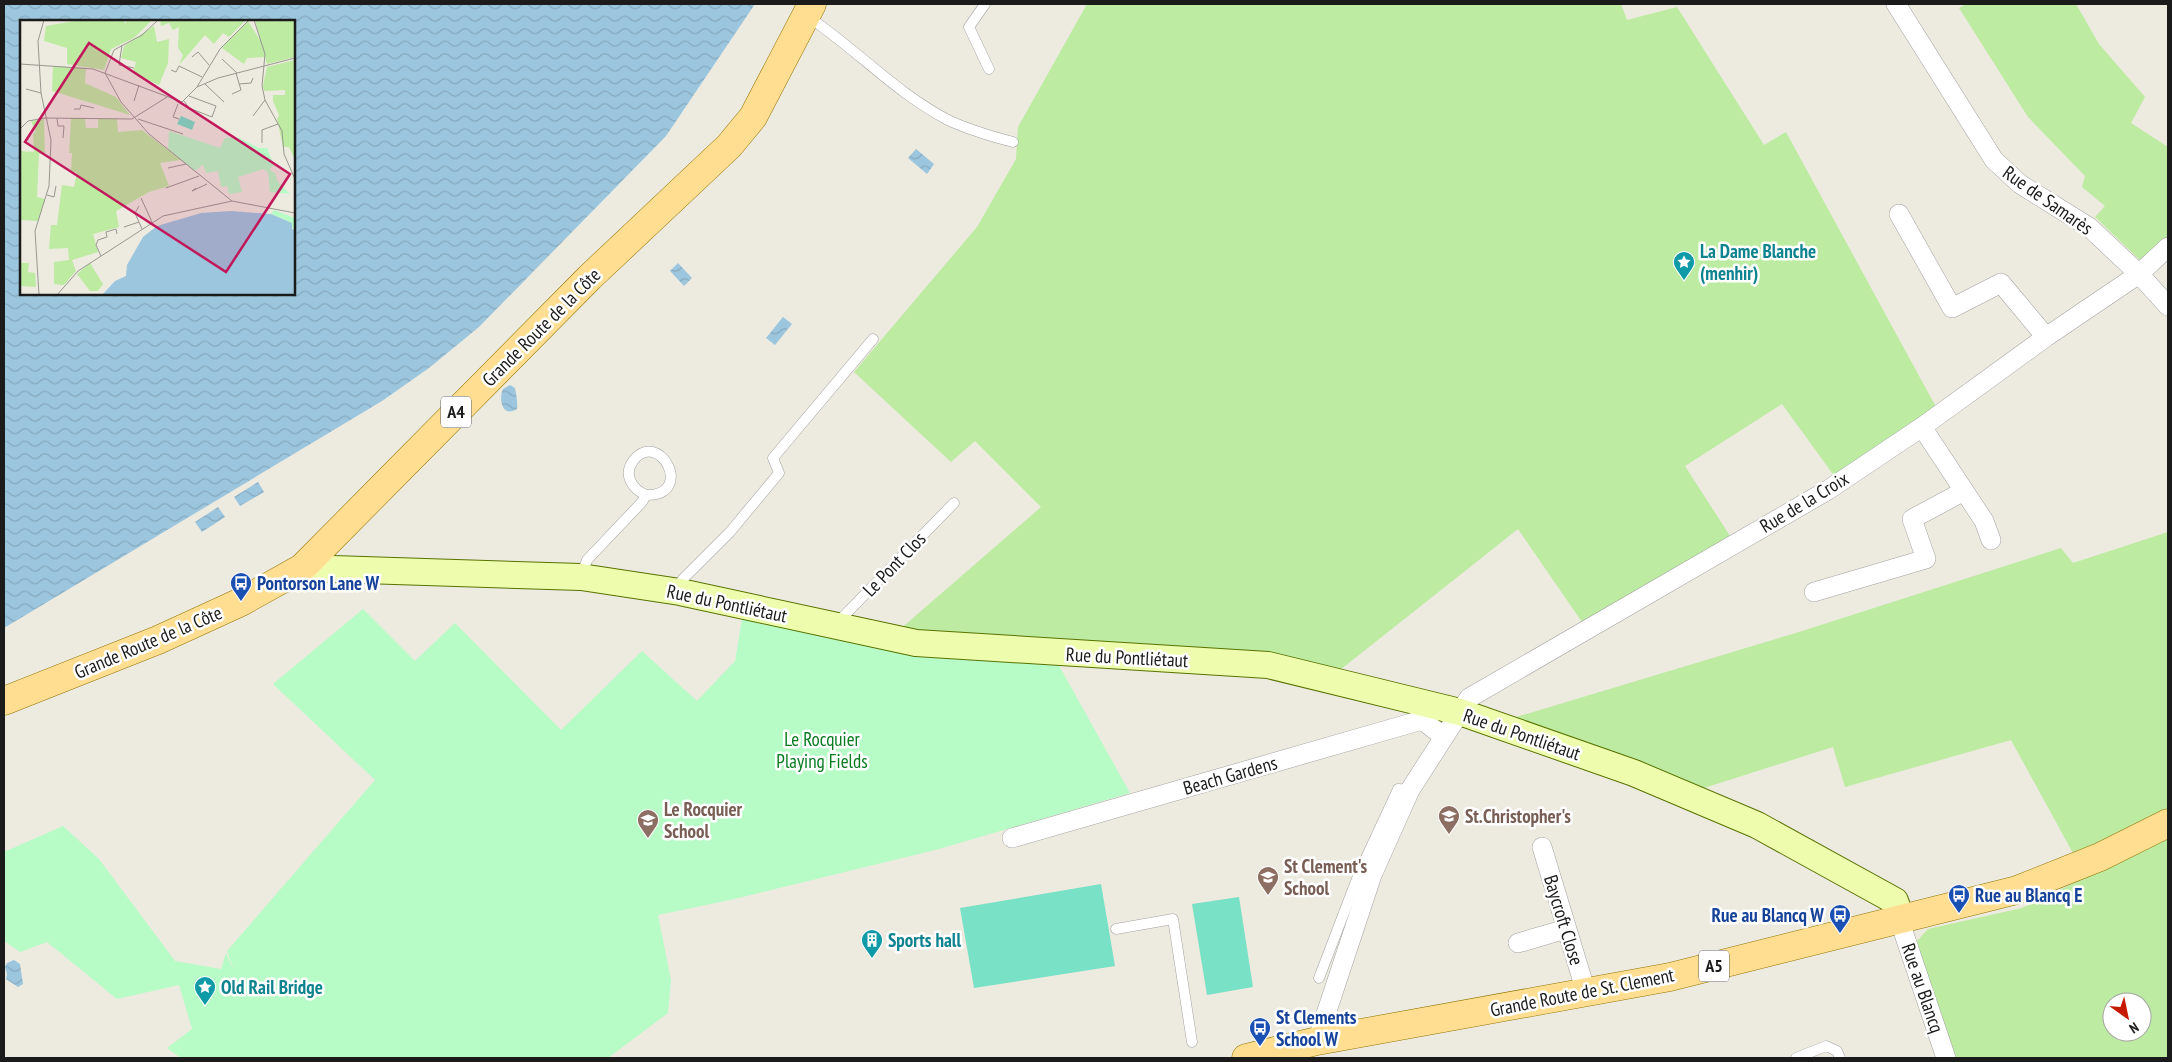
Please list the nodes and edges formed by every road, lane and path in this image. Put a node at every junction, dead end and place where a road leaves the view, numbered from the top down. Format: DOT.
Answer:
graph roads {
  1 [pos="985,4"];
  2 [pos="1896,4"];
  3 [pos="809,9"];
  4 [pos="989,69"];
  5 [pos="1013,142"];
  6 [pos="1899,214"];
  7 [pos="2168,247"];
  8 [pos="2139,274"];
  9 [pos="2168,306"];
  10 [pos="2046,338"];
  11 [pos="873,339"];
  12 [pos="1922,427"];
  13 [pos="1964,491"];
  14 [pos="646,495"];
  15 [pos="954,503"];
  16 [pos="1991,540"];
  17 [pos="302,568"];
  18 [pos="580,577"];
  19 [pos="680,592"];
  20 [pos="1814,592"];
  21 [pos="835,625"];
  22 [pos="4,701"];
  23 [pos="1460,712"];
  24 [pos="1443,736"];
  25 [pos="1410,790"];
  26 [pos="2168,823"];
  27 [pos="1012,838"];
  28 [pos="1542,847"];
  29 [pos="1901,918"];
  30 [pos="1116,929"];
  31 [pos="1566,929"];
  32 [pos="1518,943"];
  33 [pos="1319,978"];
  34 [pos="1586,992"];
  35 [pos="1316,1041"];
  36 [pos="1192,1042"];
  37 [pos="1246,1058"];
  38 [pos="1796,1058"];
  39 [pos="1840,1058"];
  40 [pos="1946,1058"];
  1 -- 4 [label="lane"];
  2 -- 8 [label="street, Rue de Samarès"];
  3 -- 5 [label="lane"];
  3 -- 17 [label="main road, Grande Route de la Côte / A4"];
  6 -- 10 [label="street"];
  7 -- 8 [label="street, Rue de la Croix"];
  8 -- 9 [label="street, Rue de Samarès"];
  8 -- 10 [label="street, Rue de la Croix"];
  10 -- 12 [label="street, Rue de la Croix"];
  11 -- 19 [label="lane"];
  12 -- 13 [label="street"];
  12 -- 23 [label="street, Rue de la Croix"];
  13 -- 16 [label="street"];
  13 -- 20 [label="street"];
  14 -- 14 [label="lane"];
  14 -- 18 [label="lane"];
  15 -- 21 [label="lane, Le Pont Clos"];
  17 -- 18 [label="main road, Rue du Pontliétaut"];
  17 -- 22 [label="main road, Grande Route de la Côte / A4"];
  18 -- 19 [label="main road, Rue du Pontliétaut"];
  19 -- 21 [label="main road, Rue du Pontliétaut"];
  21 -- 23 [label="main road, Rue du Pontliétaut"];
  23 -- 24 [label="street, Rue de la Croix"];
  23 -- 29 [label="main road, Rue du Pontliétaut"];
  24 -- 25 [label="street, Rue de la Croix"];
  24 -- 27 [label="street, Beach Gardens"];
  25 -- 33 [label="lane"];
  25 -- 35 [label="street, Rue de la Croix"];
  26 -- 29 [label="main road, Grande Route de St. Clement / A5"];
  28 -- 31 [label="street, Baycroft Close"];
  29 -- 34 [label="main road, Grande Route de St. Clement / A5"];
  29 -- 40 [label="street, Rue au Blancq"];
  30 -- 36 [label="lane"];
  31 -- 32 [label="street"];
  31 -- 34 [label="street, Baycroft Close"];
  34 -- 35 [label="main road, Grande Route de St. Clement / A5"];
  35 -- 37 [label="main road, Grande Route de St. Clement / A5"];
  38 -- 39 [label="lane"];
}
